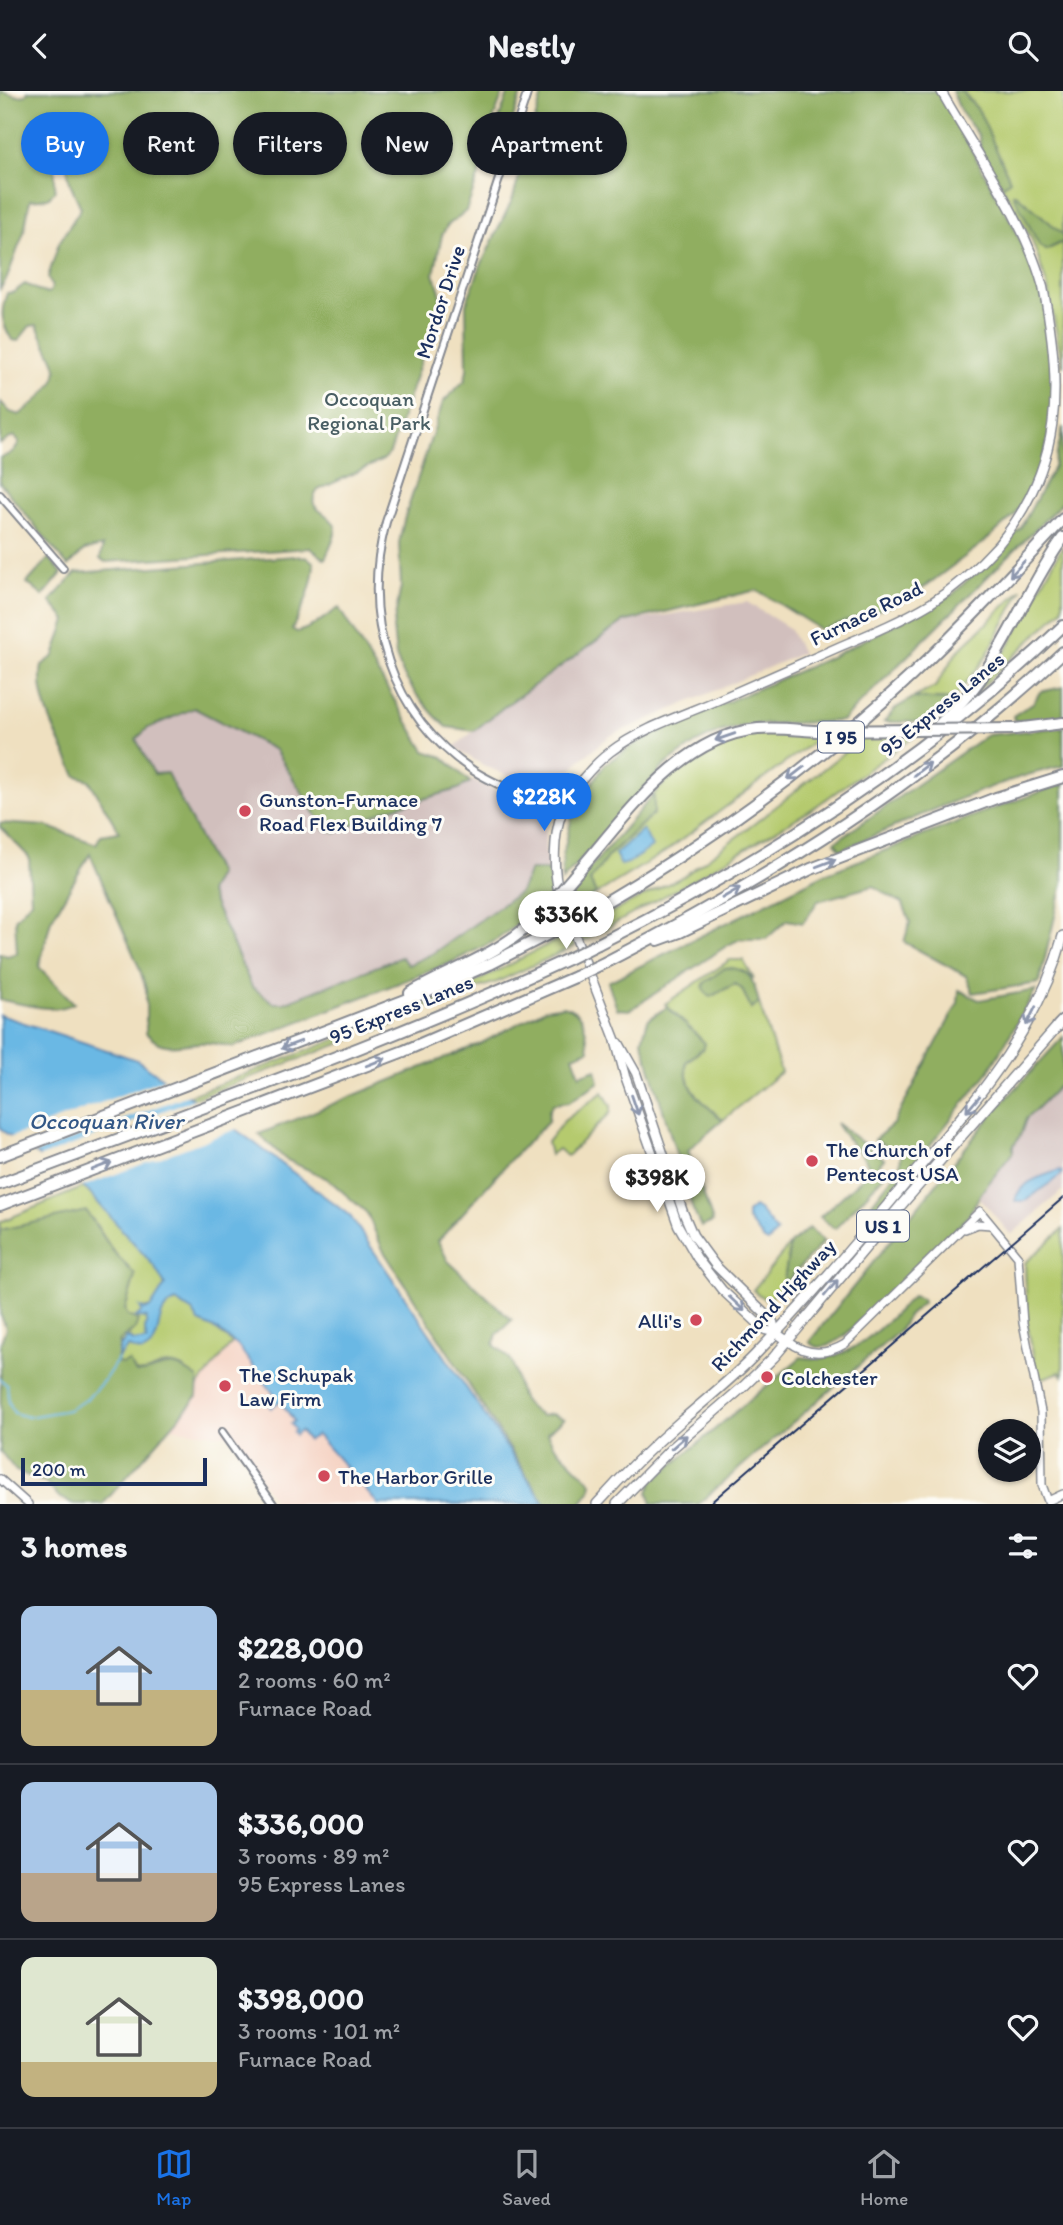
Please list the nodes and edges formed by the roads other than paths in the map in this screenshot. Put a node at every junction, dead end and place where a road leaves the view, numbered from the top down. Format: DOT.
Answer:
graph roads {
  1 [pos="527,91"];
  2 [pos="942,91"];
  3 [pos="0,495"];
  4 [pos="1063,519"];
  5 [pos="1063,538"];
  6 [pos="63,568"];
  7 [pos="1063,626"];
  8 [pos="1063,652"];
  9 [pos="1063,723"];
  10 [pos="900,763"];
  11 [pos="1063,777"];
  12 [pos="561,812"];
  13 [pos="1063,936"];
  14 [pos="629,950"];
  15 [pos="373,1014"];
  16 [pos="1061,1022"];
  17 [pos="615,1039"];
  18 [pos="0,1156"];
  19 [pos="0,1183"];
  20 [pos="677,1193"];
  21 [pos="667,1197"];
  22 [pos="2,1205"];
  23 [pos="992,1225"];
  24 [pos="958,1233"];
  25 [pos="776,1332"];
  26 [pos="788,1341"];
  27 [pos="222,1431"];
  28 [pos="0,1479"];
  29 [pos="1063,1494"];
  30 [pos="1047,1503"];
  31 [pos="27,1504"];
  32 [pos="273,1504"];
  33 [pos="597,1504"];
  34 [pos="617,1504"];
  1 -- 12 [label="street, Mordor Drive"];
  2 -- 12 [label="main road, Furnace Road"];
  3 -- 6 [label="street"];
  4 -- 15 [label="highway, I 95, one-way, bridge"];
  5 -- 10 [label="highway"];
  7 -- 10 [label="highway, 95 Express Lanes"];
  14 -- 8 [label="highway, one-way"];
  9 -- 15 [label="highway, one-way, bridge"];
  10 -- 19 [label="highway, 95 Express Lanes, bridge"];
  14 -- 11 [label="highway, one-way"];
  12 -- 17 [label="main road, Furnace Road"];
  13 -- 25 [label="main road, Richmond Highway / US 1, one-way"];
  22 -- 14 [label="highway, one-way, bridge"];
  15 -- 18 [label="highway, I 95, one-way"];
  26 -- 16 [label="main road, Richmond Highway / US 1, one-way"];
  17 -- 20 [label="main road, Furnace Road"];
  17 -- 21 [label="main road, Furnace Road, one-way"];
  20 -- 21 [label="main road"];
  20 -- 25 [label="main road, Furnace Road"];
  21 -- 25 [label="main road, Furnace Road, one-way"];
  23 -- 24 [label="street"];
  23 -- 24 [label="street, Furnace Road"];
  23 -- 30 [label="street, Furnace Road"];
  24 -- 26 [label="street, Furnace Road"];
  25 -- 26 [label="main road, Furnace Road"];
  25 -- 33 [label="main road, Richmond Highway / US 1"];
  34 -- 26 [label="main road, Richmond Highway / US 1, one-way"];
  27 -- 32 [label="street"];
  28 -- 31 [label="street"];
  29 -- 30 [label="street"];
}
